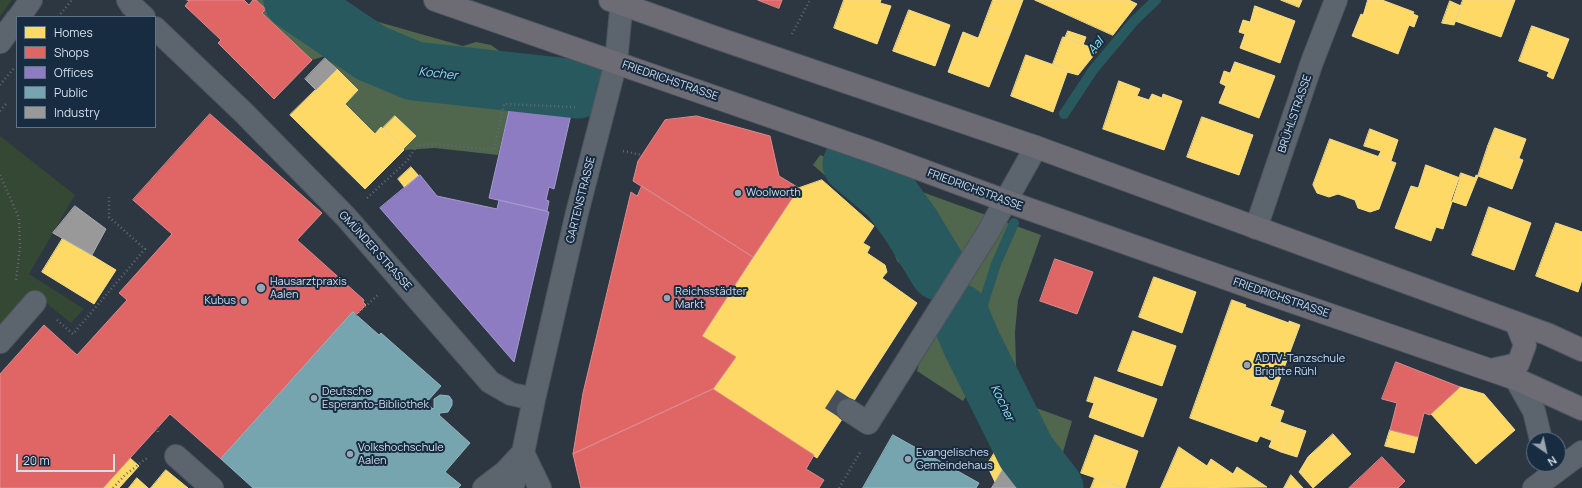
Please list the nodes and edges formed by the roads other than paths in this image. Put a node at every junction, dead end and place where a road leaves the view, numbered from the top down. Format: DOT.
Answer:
graph roads {
  1 [pos="32,0"];
  2 [pos="128,0"];
  3 [pos="435,0"];
  4 [pos="1336,0"];
  5 [pos="618,1"];
  6 [pos="20,16"];
  7 [pos="143,16"];
  8 [pos="16,21"];
  9 [pos="156,29"];
  10 [pos="0,42"];
  11 [pos="616,62"];
  12 [pos="1036,148"];
  13 [pos="1006,201"];
  14 [pos="1256,228"];
  15 [pos="35,302"];
  16 [pos="1516,323"];
  17 [pos="0,342"];
  18 [pos="1582,350"];
  19 [pos="1491,370"];
  20 [pos="1516,379"];
  21 [pos="534,399"];
  22 [pos="1582,409"];
  23 [pos="848,410"];
  24 [pos="1539,432"];
  25 [pos="1582,452"];
  26 [pos="523,453"];
  27 [pos="176,456"];
  28 [pos="1537,472"];
  29 [pos="504,483"];
  30 [pos="212,488"];
  31 [pos="484,488"];
  32 [pos="540,488"];
  33 [pos="1534,488"];
  1 -- 6 [label="street"];
  2 -- 7 [label="street"];
  3 -- 11 [label="main road, FRIEDRICHSTRASSE"];
  4 -- 14 [label="street, BRÜHLSTRASSE"];
  5 -- 11 [label="street, GARTENSTRASSE"];
  5 -- 12 [label="main road"];
  8 -- 10 [label="street"];
  9 -- 21 [label="street, GMÜNDER STRASSE"];
  11 -- 13 [label="main road, FRIEDRICHSTRASSE"];
  11 -- 21 [label="street, GARTENSTRASSE"];
  12 -- 13 [label="street"];
  12 -- 14 [label="main road"];
  13 -- 19 [label="main road, FRIEDRICHSTRASSE"];
  13 -- 23 [label="street"];
  14 -- 16 [label="main road"];
  15 -- 17 [label="street"];
  16 -- 18 [label="main road"];
  16 -- 19 [label="main road"];
  19 -- 20 [label="main road, FRIEDRICHSTRASSE"];
  20 -- 22 [label="main road, FRIEDRICHSTRASSE"];
  20 -- 24 [label="street"];
  21 -- 26 [label="street"];
  25 -- 33 [label="street"];
  26 -- 29 [label="street"];
  26 -- 32 [label="street"];
  27 -- 30 [label="street"];
  28 -- 33 [label="street"];
  29 -- 31 [label="street"];
}
